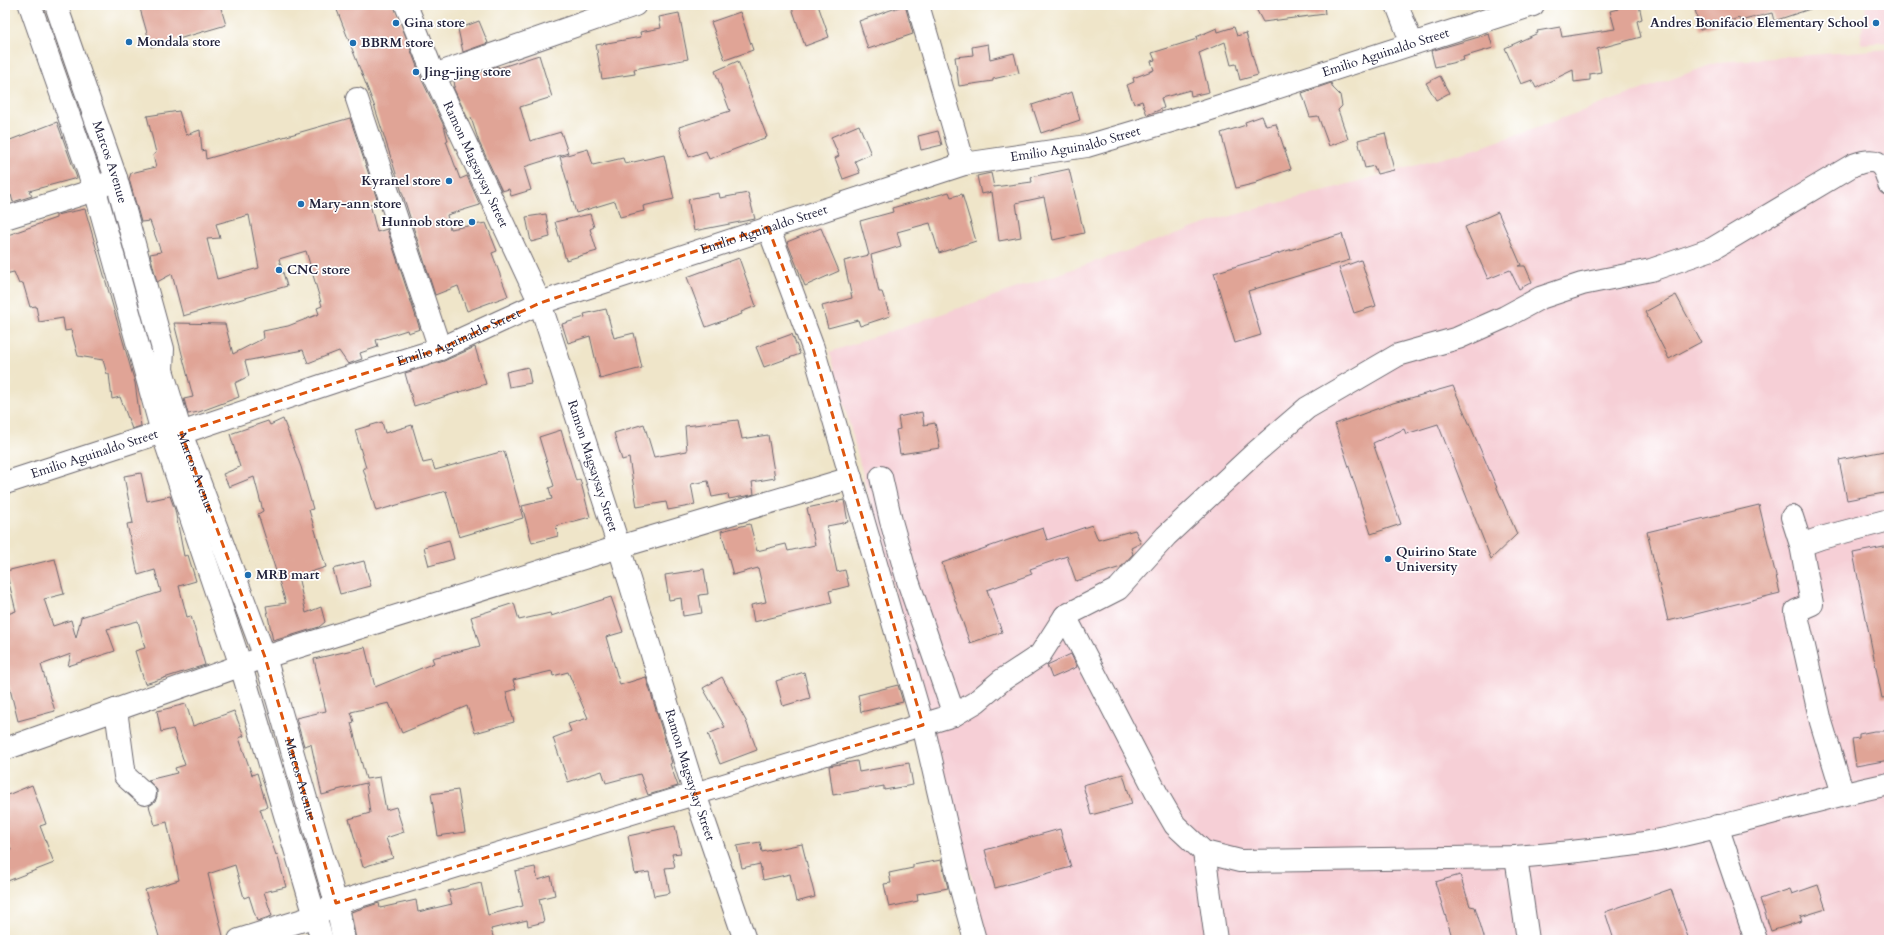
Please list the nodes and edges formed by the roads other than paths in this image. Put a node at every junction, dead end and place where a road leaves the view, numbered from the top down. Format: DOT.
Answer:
graph roads {
  1 [pos="30,5"];
  2 [pos="56,5"];
  3 [pos="406,5"];
  4 [pos="635,5"];
  5 [pos="918,5"];
  6 [pos="1397,5"];
  7 [pos="1533,5"];
  8 [pos="1412,44"];
  9 [pos="434,74"];
  10 [pos="356,99"];
  11 [pos="964,164"];
  12 [pos="116,178"];
  13 [pos="1889,184"];
  14 [pos="95,190"];
  15 [pos="5,218"];
  16 [pos="768,227"];
  17 [pos="540,304"];
  18 [pos="440,349"];
  19 [pos="172,433"];
  20 [pos="881,477"];
  21 [pos="851,478"];
  22 [pos="5,483"];
  23 [pos="1792,517"];
  24 [pos="1889,520"];
  25 [pos="1801,545"];
  26 [pos="620,547"];
  27 [pos="1065,616"];
  28 [pos="265,657"];
  29 [pos="241,666"];
  30 [pos="116,710"];
  31 [pos="954,715"];
  32 [pos="923,725"];
  33 [pos="5,749"];
  34 [pos="1889,784"];
  35 [pos="145,794"];
  36 [pos="695,794"];
  37 [pos="1843,794"];
  38 [pos="1717,826"];
  39 [pos="1204,852"];
  40 [pos="1516,857"];
  41 [pos="336,903"];
  42 [pos="316,916"];
  43 [pos="239,940"];
  44 [pos="322,940"];
  45 [pos="344,940"];
  46 [pos="745,940"];
  47 [pos="974,940"];
  48 [pos="1216,940"];
  49 [pos="1528,940"];
  50 [pos="1756,940"];
  1 -- 14 [label="street, Marcos Avenue"];
  2 -- 12 [label="street, Marcos Avenue"];
  3 -- 9 [label="street, Ramon Magsaysay Street"];
  4 -- 9 [label="street"];
  5 -- 11 [label="street"];
  6 -- 8 [label="street"];
  7 -- 8 [label="street, Emilio Aguinaldo Street"];
  8 -- 11 [label="street, Emilio Aguinaldo Street"];
  9 -- 17 [label="street, Ramon Magsaysay Street"];
  10 -- 18 [label="street"];
  11 -- 16 [label="street, Emilio Aguinaldo Street"];
  12 -- 14 [label="street"];
  12 -- 19 [label="street, Marcos Avenue"];
  13 -- 27 [label="street"];
  14 -- 15 [label="street"];
  14 -- 19 [label="street, Marcos Avenue"];
  16 -- 17 [label="street, Emilio Aguinaldo Street"];
  16 -- 21 [label="street"];
  17 -- 18 [label="street, Emilio Aguinaldo Street"];
  17 -- 26 [label="street, Ramon Magsaysay Street"];
  18 -- 19 [label="street, Emilio Aguinaldo Street"];
  19 -- 22 [label="street, Emilio Aguinaldo Street"];
  19 -- 28 [label="street, Marcos Avenue"];
  19 -- 29 [label="street, Marcos Avenue"];
  20 -- 31 [label="street"];
  21 -- 26 [label="street"];
  21 -- 32 [label="street"];
  23 -- 25 [label="street"];
  24 -- 25 [label="street"];
  25 -- 37 [label="street"];
  26 -- 28 [label="street"];
  26 -- 36 [label="street, Ramon Magsaysay Street"];
  27 -- 31 [label="street"];
  27 -- 39 [label="street"];
  28 -- 29 [label="street"];
  28 -- 41 [label="street, Marcos Avenue"];
  29 -- 30 [label="street"];
  29 -- 42 [label="street, Marcos Avenue"];
  30 -- 33 [label="street"];
  30 -- 35 [label="street"];
  31 -- 32 [label="street"];
  32 -- 36 [label="street"];
  32 -- 47 [label="street"];
  34 -- 37 [label="street"];
  36 -- 41 [label="street"];
  36 -- 46 [label="street, Ramon Magsaysay Street"];
  37 -- 38 [label="street"];
  38 -- 40 [label="street"];
  38 -- 50 [label="street"];
  39 -- 40 [label="street"];
  39 -- 48 [label="street"];
  40 -- 49 [label="street"];
  41 -- 42 [label="street"];
  41 -- 45 [label="street, Marcos Avenue"];
  42 -- 43 [label="street"];
  42 -- 44 [label="street, Marcos Avenue"];
}
